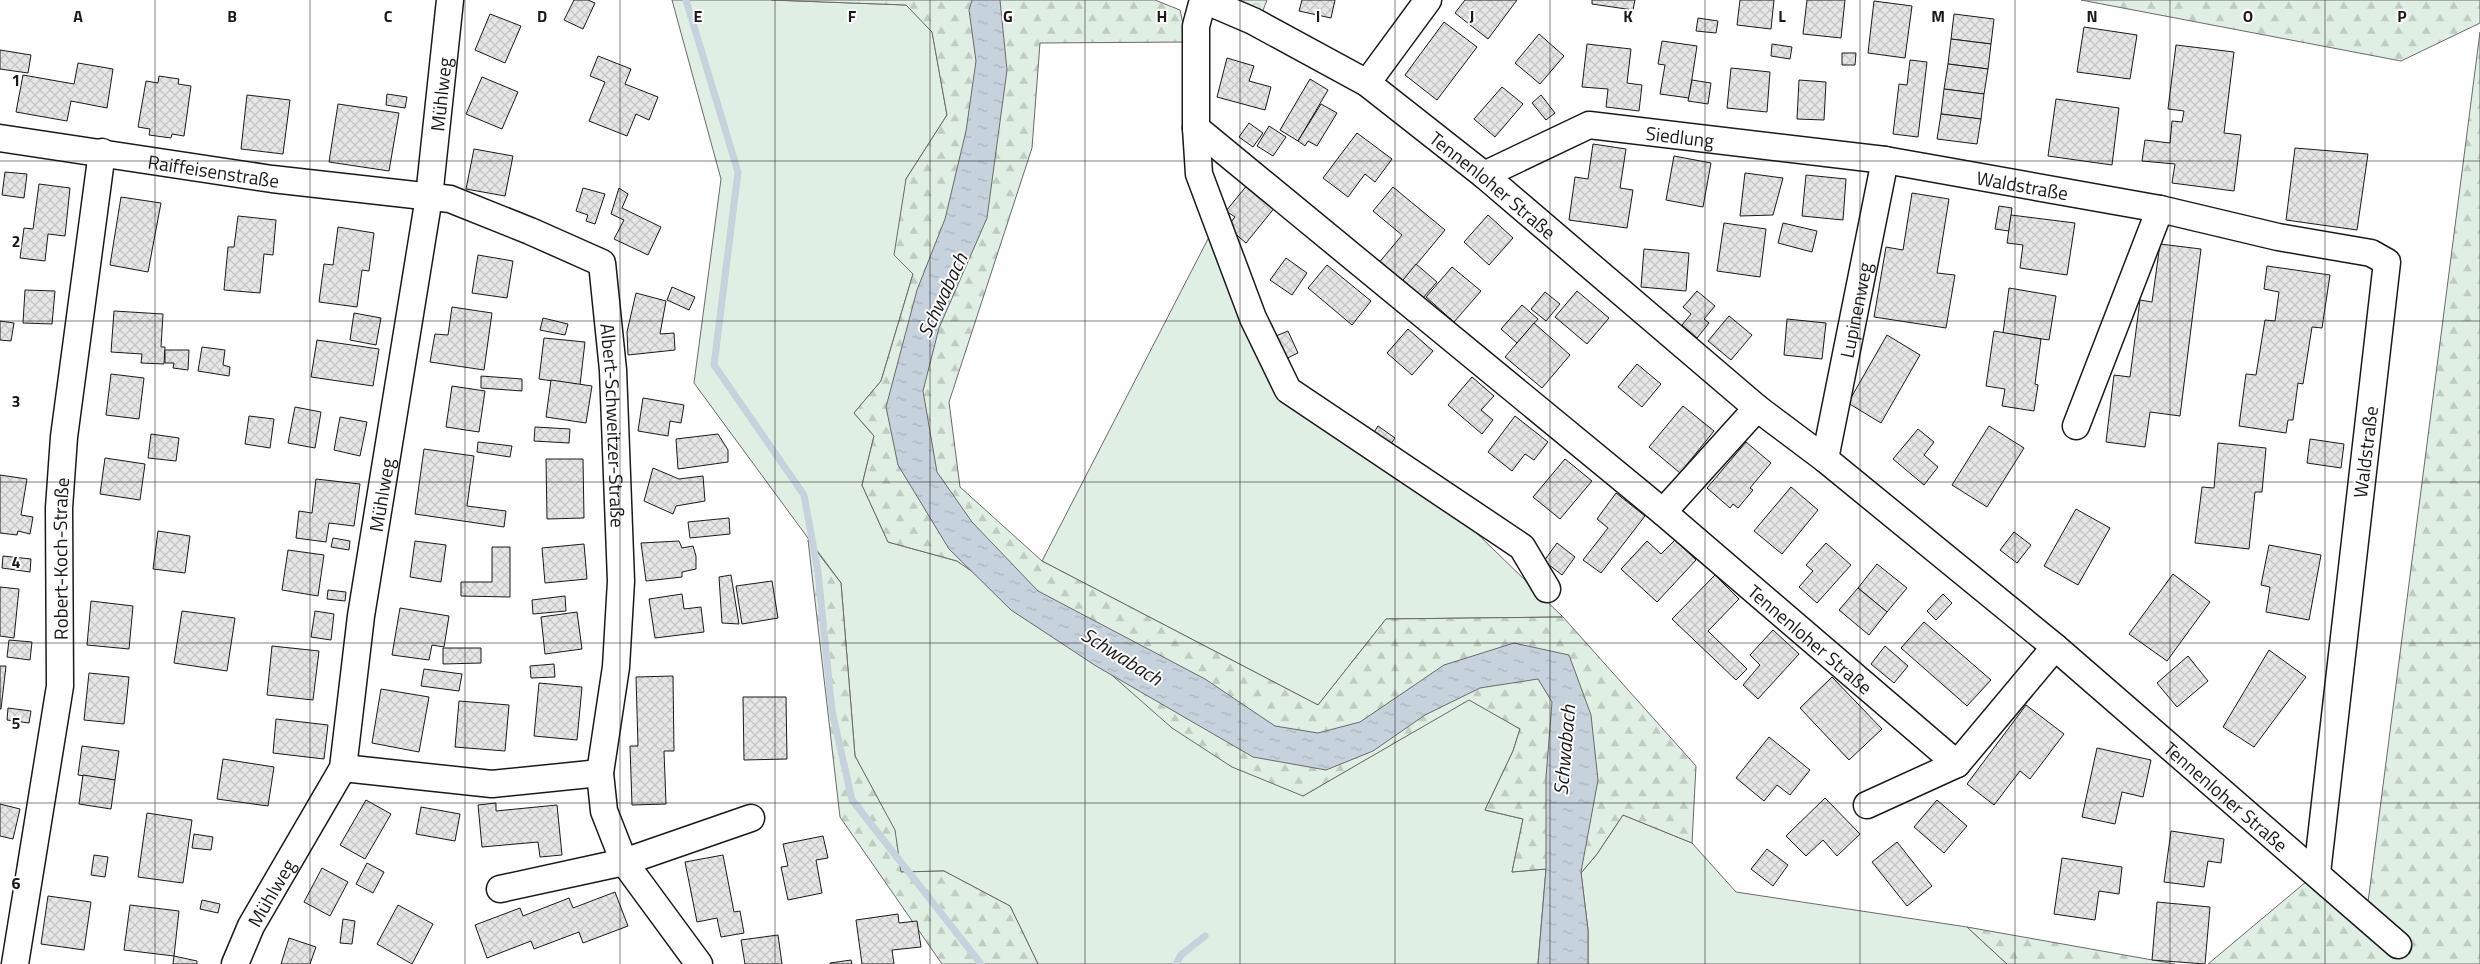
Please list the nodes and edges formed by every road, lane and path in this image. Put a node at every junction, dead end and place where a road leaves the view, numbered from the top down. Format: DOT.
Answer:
graph roads {
  1 [pos="450,0"];
  2 [pos="1204,0"];
  3 [pos="1428,0"];
  4 [pos="1367,83"];
  5 [pos="1196,128"];
  6 [pos="0,138"];
  7 [pos="102,152"];
  8 [pos="1885,160"];
  9 [pos="1484,175"];
  10 [pos="428,197"];
  11 [pos="2160,209"];
  12 [pos="1757,408"];
  13 [pos="2076,426"];
  14 [pos="1825,459"];
  15 [pos="1663,512"];
  16 [pos="1547,590"];
  17 [pos="2055,647"];
  18 [pos="1957,764"];
  19 [pos="343,768"];
  20 [pos="600,773"];
  21 [pos="1867,804"];
  22 [pos="751,818"];
  23 [pos="624,862"];
  24 [pos="2317,873"];
  25 [pos="500,889"];
  26 [pos="2398,945"];
  27 [pos="14,964"];
  28 [pos="235,964"];
  29 [pos="699,964"];
  1 -- 10 [label="street, Mühlweg"];
  2 -- 4 [label="street, Tennenloher Straße"];
  2 -- 5 [label="street, Tennenloher Straße"];
  3 -- 4 [label="street"];
  4 -- 9 [label="street, Tennenloher Straße"];
  5 -- 15 [label="street, Tennenloher Straße"];
  5 -- 16 [label="street, Tennenloher Straße"];
  6 -- 7 [label="street, Raiffeisenstraße"];
  7 -- 10 [label="street, Raiffeisenstraße"];
  7 -- 27 [label="street, Robert-Koch-Straße"];
  8 -- 9 [label="street, Siedlung"];
  8 -- 11 [label="street, Waldstraße"];
  8 -- 14 [label="street, Lupinenweg"];
  9 -- 12 [label="street, Tennenloher Straße"];
  10 -- 19 [label="street, Mühlweg"];
  10 -- 20 [label="street, Albert-Schweitzer-Straße"];
  11 -- 13 [label="street"];
  11 -- 24 [label="street, Waldstraße"];
  12 -- 14 [label="street, Tennenloher Straße"];
  12 -- 15 [label="street"];
  14 -- 17 [label="street, Tennenloher Straße"];
  15 -- 18 [label="street, Tennenloher Straße"];
  17 -- 18 [label="street"];
  17 -- 24 [label="street, Tennenloher Straße"];
  18 -- 21 [label="street"];
  19 -- 20 [label="street"];
  19 -- 28 [label="street, Mühlweg"];
  20 -- 23 [label="street, Albert-Schweitzer-Straße"];
  22 -- 23 [label="street"];
  23 -- 25 [label="street"];
  23 -- 29 [label="street, Albert-Schweitzer-Straße"];
  24 -- 26 [label="street, Tennenloher Straße"];
}
